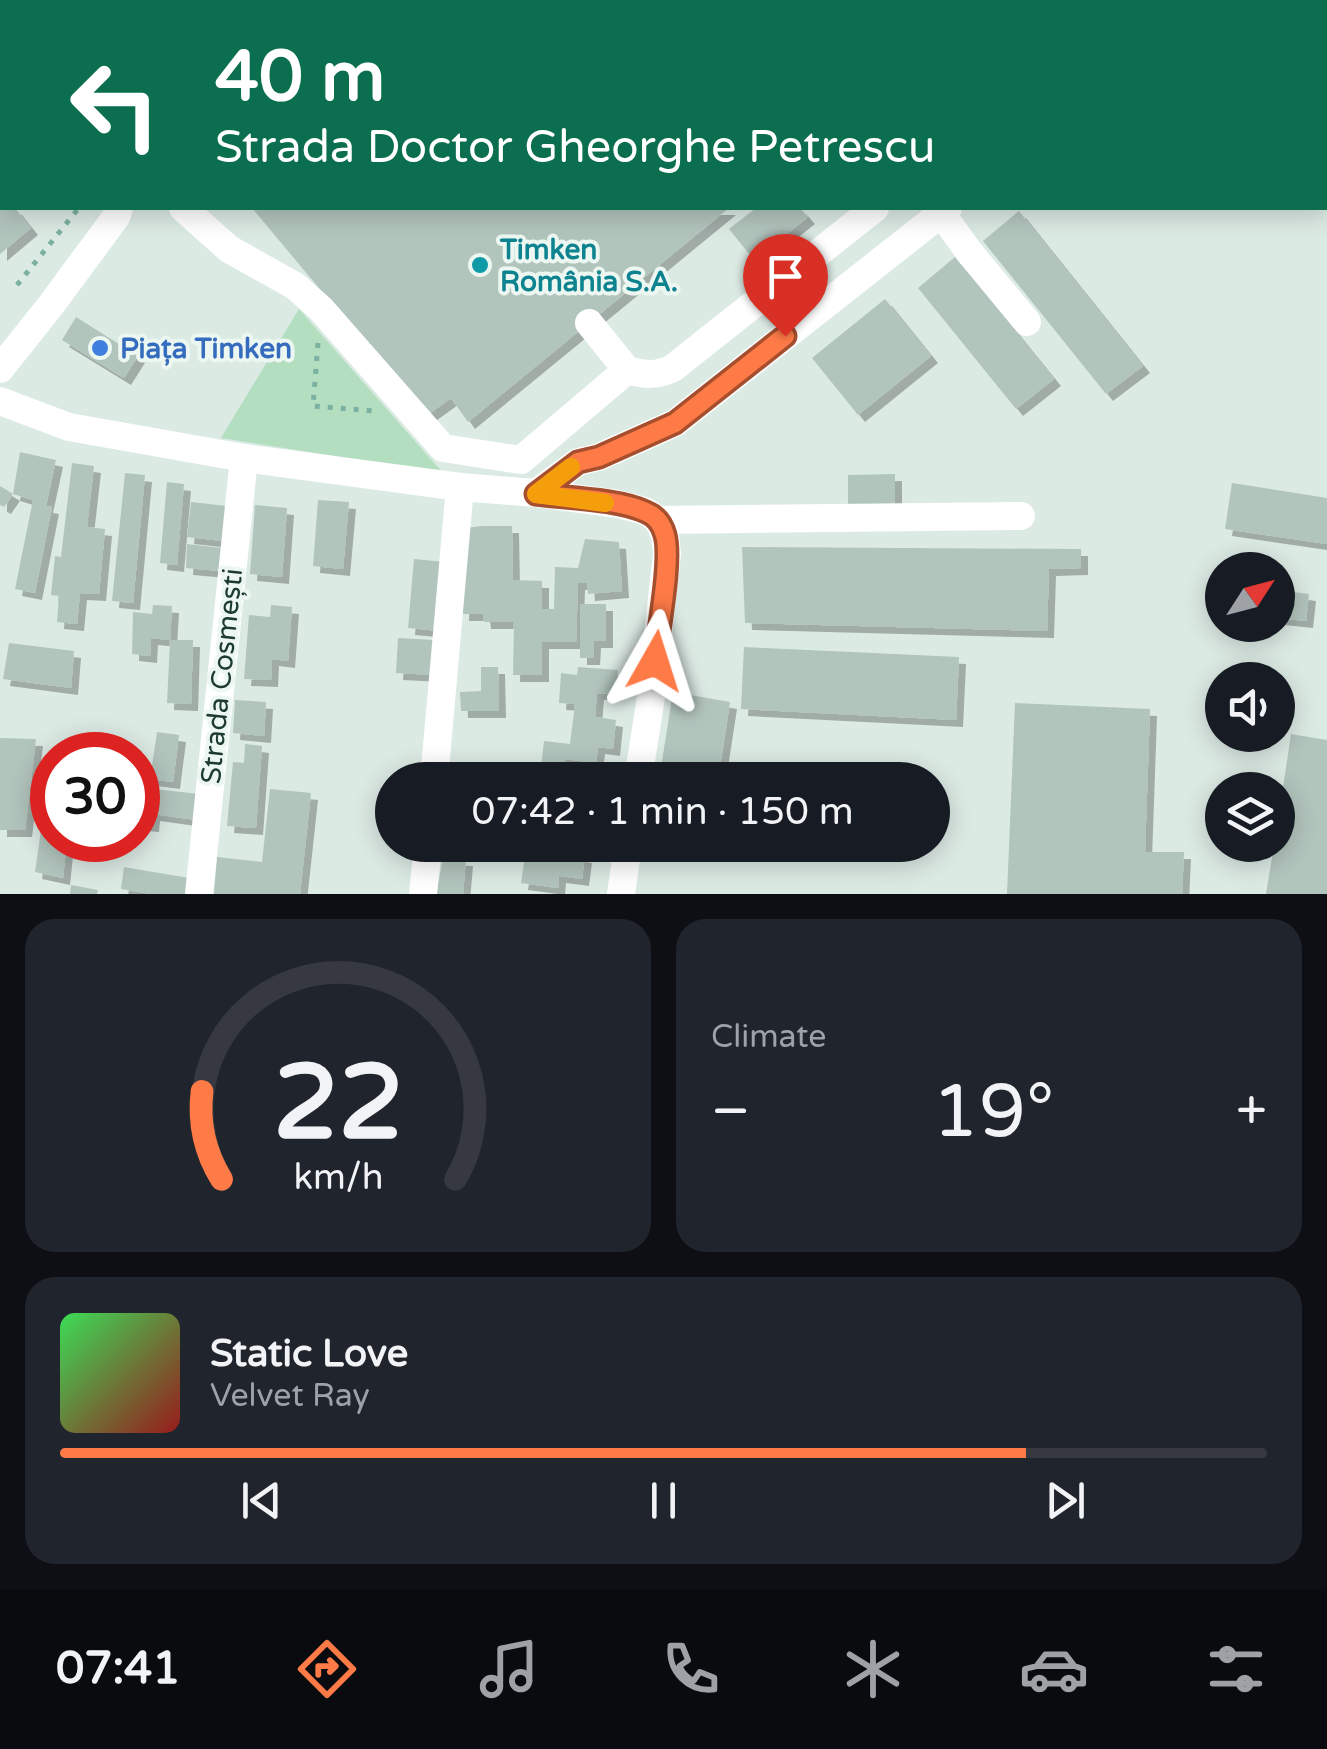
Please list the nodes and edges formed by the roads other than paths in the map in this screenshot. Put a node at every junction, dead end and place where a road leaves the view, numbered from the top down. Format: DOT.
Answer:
graph roads {
  1 [pos="118,210"];
  2 [pos="185,210"];
  3 [pos="871,210"];
  4 [pos="945,210"];
  5 [pos="1027,322"];
  6 [pos="589,323"];
  7 [pos="0,369"];
  8 [pos="628,370"];
  9 [pos="0,401"];
  10 [pos="244,458"];
  11 [pos="460,487"];
  12 [pos="536,494"];
  13 [pos="1021,516"];
  14 [pos="658,520"];
  15 [pos="436,762"];
  16 [pos="641,762"];
  17 [pos="426,862"];
  18 [pos="626,862"];
  19 [pos="199,894"];
  20 [pos="423,894"];
  21 [pos="621,894"];
  1 -- 7 [label="street"];
  2 -- 8 [label="street"];
  3 -- 8 [label="street"];
  4 -- 5 [label="street"];
  4 -- 12 [label="street"];
  6 -- 8 [label="street"];
  9 -- 10 [label="street"];
  10 -- 11 [label="street"];
  10 -- 19 [label="street, Strada Cosmești"];
  11 -- 12 [label="street"];
  11 -- 15 [label="street"];
  12 -- 14 [label="street"];
  13 -- 14 [label="street"];
  14 -- 16 [label="street"];
  17 -- 20 [label="street"];
  18 -- 21 [label="street"];
}
